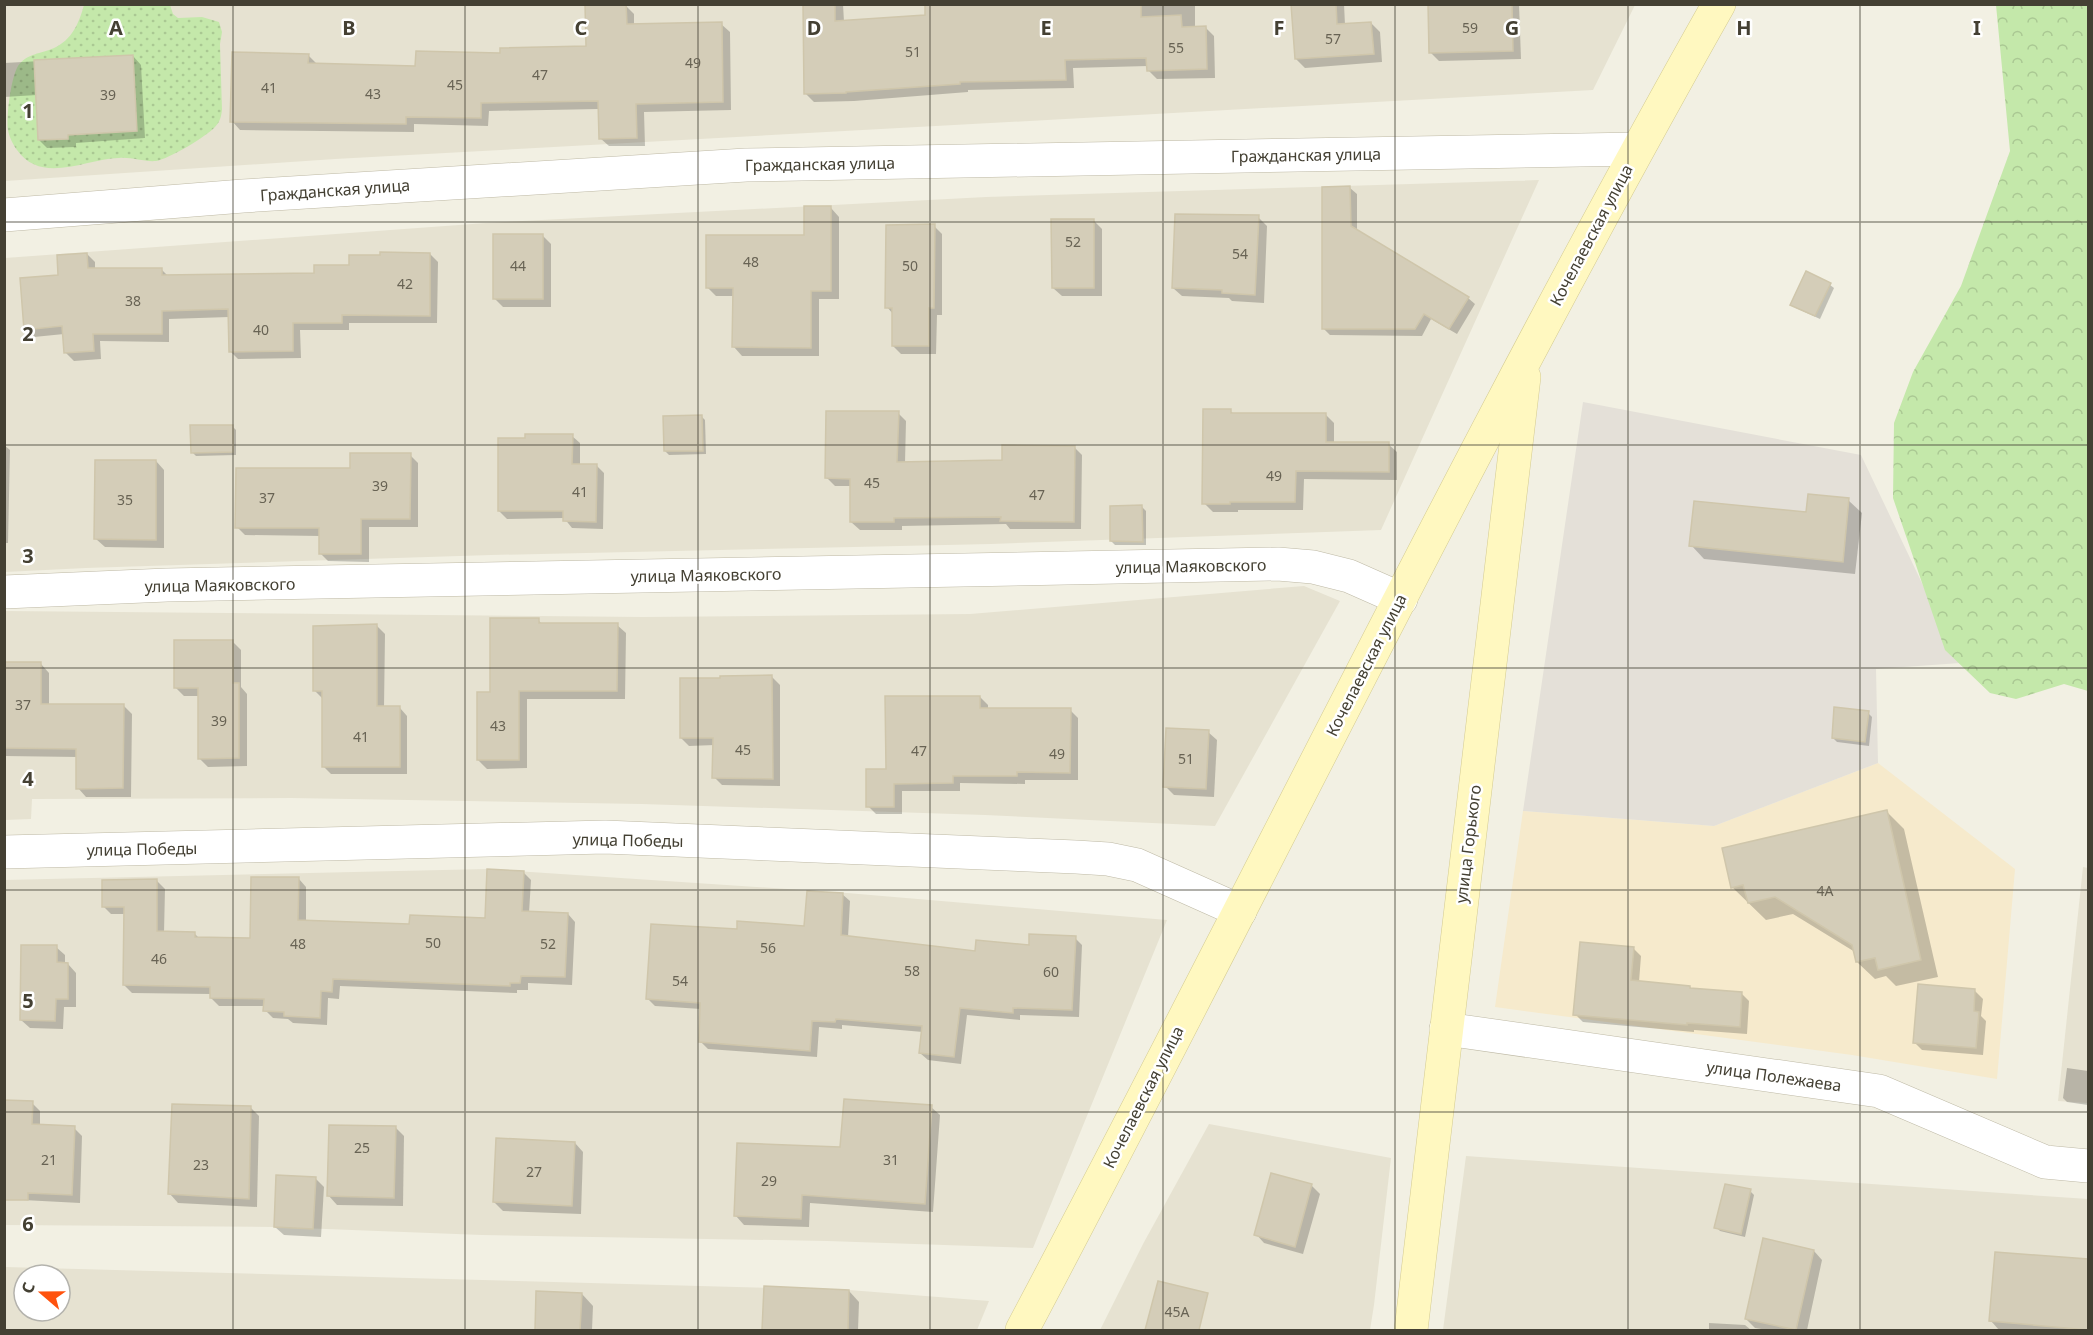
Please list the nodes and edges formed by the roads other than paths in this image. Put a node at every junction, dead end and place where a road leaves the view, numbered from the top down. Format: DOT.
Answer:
graph roads {
  1 [pos="1719,4"];
  2 [pos="1637,149"];
  3 [pos="4,215"];
  4 [pos="1526,358"];
  5 [pos="4,592"];
  6 [pos="1401,599"];
  7 [pos="4,852"];
  8 [pos="1240,911"];
  9 [pos="1446,1029"];
  10 [pos="2088,1166"];
  11 [pos="1022,1330"];
  12 [pos="1411,1330"];
  1 -- 2 [label="main road, Кочелаевская улица"];
  2 -- 3 [label="street, Гражданская улица"];
  2 -- 4 [label="main road, Кочелаевская улица"];
  4 -- 6 [label="main road, Кочелаевская улица"];
  4 -- 9 [label="main road, улица Горького"];
  5 -- 6 [label="street, улица Маяковского"];
  6 -- 8 [label="main road, Кочелаевская улица"];
  7 -- 8 [label="street, улица Победы"];
  8 -- 11 [label="main road, Кочелаевская улица"];
  9 -- 10 [label="street, улица Полежаева"];
  9 -- 12 [label="main road, улица Горького"];
}
